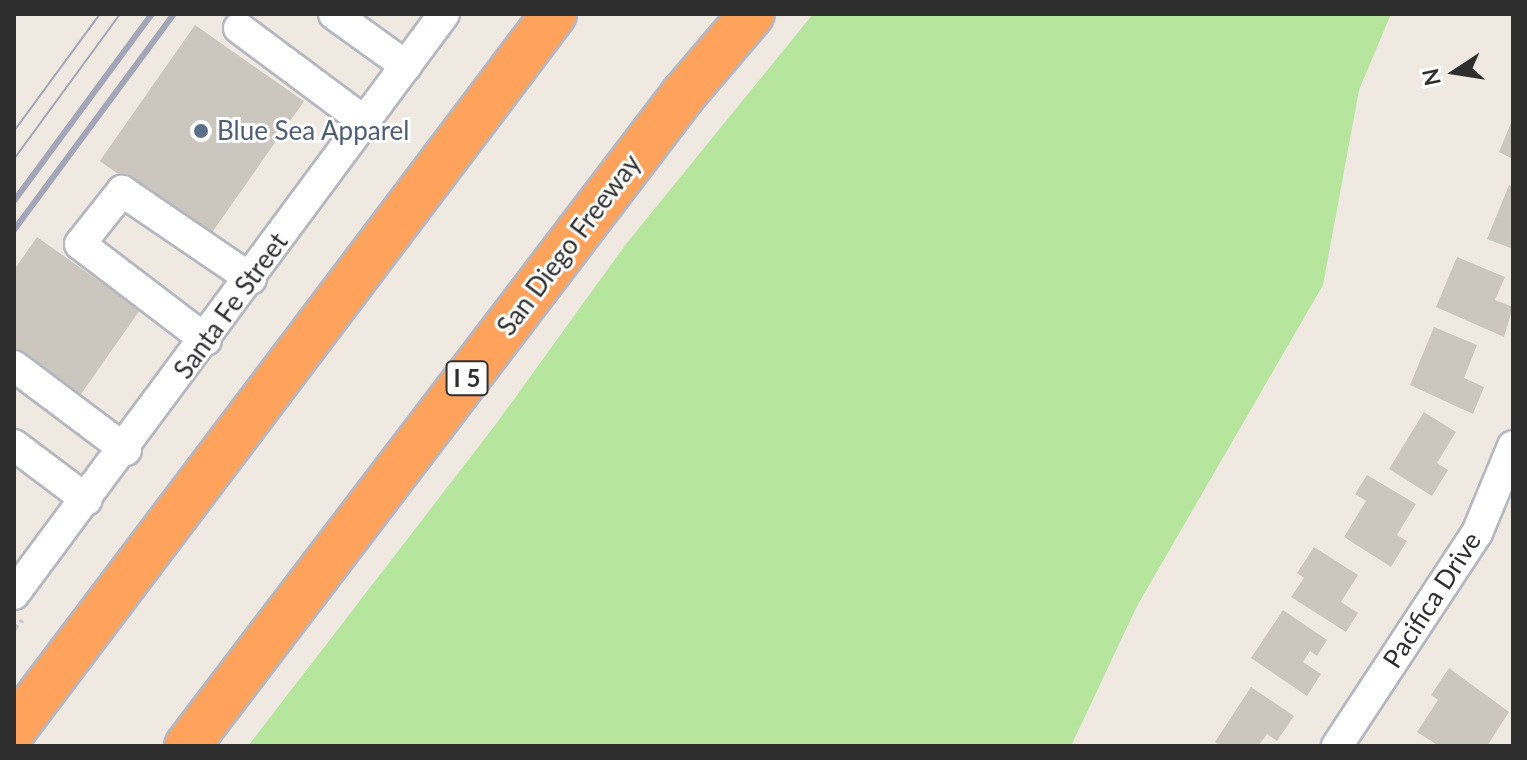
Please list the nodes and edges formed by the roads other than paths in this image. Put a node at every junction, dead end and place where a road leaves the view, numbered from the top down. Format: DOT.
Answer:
graph roads {
  1 [pos="444,14"];
  2 [pos="554,14"];
  3 [pos="752,14"];
  4 [pos="348,18"];
  5 [pos="239,28"];
  6 [pos="406,66"];
  7 [pos="365,122"];
  8 [pos="251,279"];
  9 [pos="206,340"];
  10 [pos="14,366"];
  11 [pos="14,445"];
  12 [pos="1513,446"];
  13 [pos="126,450"];
  14 [pos="87,500"];
  15 [pos="14,594"];
  16 [pos="14,729"];
  17 [pos="187,746"];
  18 [pos="1337,746"];
  1 -- 6 [label="street, Santa Fe Street"];
  2 -- 16 [label="highway"];
  3 -- 17 [label="highway, San Diego Freeway / I 5"];
  4 -- 6 [label="street"];
  5 -- 7 [label="street"];
  6 -- 7 [label="street, Santa Fe Street"];
  7 -- 8 [label="street, Santa Fe Street"];
  8 -- 9 [label="street, Santa Fe Street"];
  8 -- 9 [label="street"];
  9 -- 13 [label="street, Santa Fe Street"];
  10 -- 13 [label="street"];
  11 -- 14 [label="street"];
  12 -- 18 [label="street, Pacifica Drive"];
  13 -- 14 [label="street, Santa Fe Street"];
  14 -- 15 [label="street, Santa Fe Street"];
}
